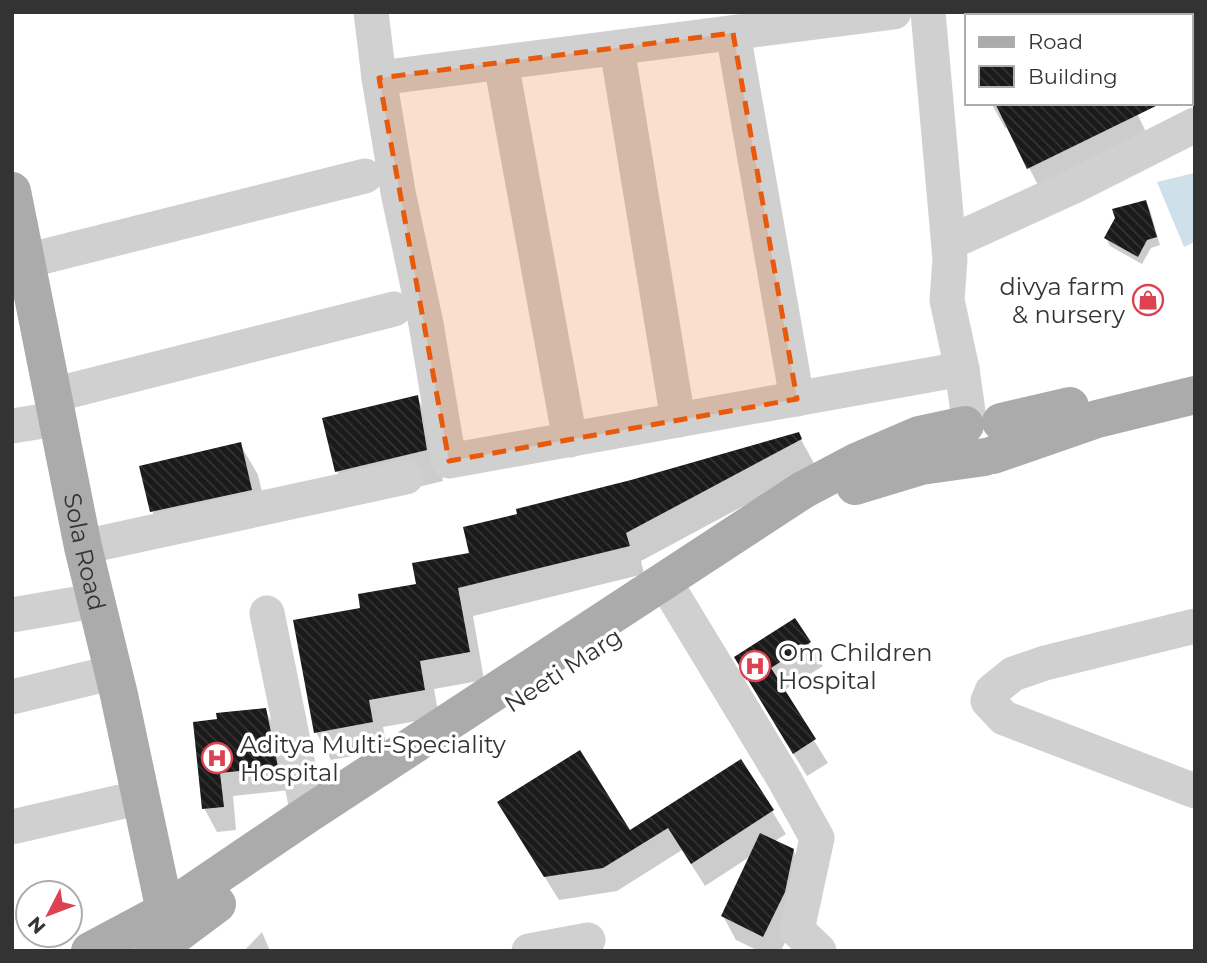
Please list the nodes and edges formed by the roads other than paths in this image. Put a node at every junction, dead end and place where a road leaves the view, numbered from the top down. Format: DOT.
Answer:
graph roads {
  1 [pos="370,12"];
  2 [pos="894,12"];
  3 [pos="928,12"];
  4 [pos="664,27"];
  5 [pos="733,33"];
  6 [pos="617,48"];
  7 [pos="501,62"];
  8 [pos="379,78"];
  9 [pos="1195,125"];
  10 [pos="365,176"];
  11 [pos="12,191"];
  12 [pos="949,251"];
  13 [pos="26,261"];
  14 [pos="12,301"];
  15 [pos="394,309"];
  16 [pos="962,369"];
  17 [pos="1195,375"];
  18 [pos="1195,395"];
  19 [pos="797,399"];
  20 [pos="34,414"];
  21 [pos="678,420"];
  22 [pos="984,433"];
  23 [pos="570,440"];
  24 [pos="406,477"];
  25 [pos="83,547"];
  26 [pos="674,597"];
  27 [pos="76,604"];
  28 [pos="267,613"];
  29 [pos="12,615"];
  30 [pos="1195,626"];
  31 [pos="94,677"];
  32 [pos="12,697"];
  33 [pos="1195,791"];
  34 [pos="120,802"];
  35 [pos="308,814"];
  36 [pos="12,827"];
  37 [pos="158,938"];
  38 [pos="588,940"];
  39 [pos="90,951"];
  40 [pos="529,951"];
  41 [pos="819,951"];
  1 -- 8 [label="street"];
  2 -- 5 [label="street"];
  3 -- 12 [label="street"];
  4 -- 5 [label="street"];
  4 -- 6 [label="street"];
  5 -- 19 [label="street"];
  6 -- 7 [label="street"];
  6 -- 21 [label="street"];
  7 -- 8 [label="street"];
  7 -- 23 [label="street"];
  8 -- 23 [label="street"];
  9 -- 12 [label="street"];
  10 -- 13 [label="street"];
  11 -- 13 [label="main road, Sola Road"];
  12 -- 16 [label="street"];
  12 -- 22 [label="street"];
  13 -- 20 [label="main road, Sola Road"];
  14 -- 20 [label="main road, Sola Road"];
  15 -- 20 [label="street"];
  16 -- 19 [label="street"];
  16 -- 22 [label="street"];
  17 -- 22 [label="main road"];
  18 -- 22 [label="main road"];
  19 -- 21 [label="street"];
  20 -- 25 [label="main road, Sola Road"];
  20 -- 27 [label="main road, Sola Road"];
  21 -- 23 [label="street"];
  22 -- 26 [label="main road, Neeti Marg"];
  22 -- 35 [label="main road"];
  24 -- 25 [label="street"];
  25 -- 37 [label="main road, Sola Road"];
  26 -- 37 [label="main road, Neeti Marg"];
  26 -- 41 [label="street"];
  27 -- 29 [label="street"];
  27 -- 31 [label="main road, Sola Road"];
  28 -- 35 [label="street"];
  30 -- 33 [label="street"];
  31 -- 32 [label="street"];
  31 -- 34 [label="main road, Sola Road"];
  34 -- 36 [label="street"];
  34 -- 37 [label="main road, Sola Road"];
  35 -- 37 [label="main road"];
  37 -- 39 [label="main road"];
  38 -- 40 [label="street"];
}
